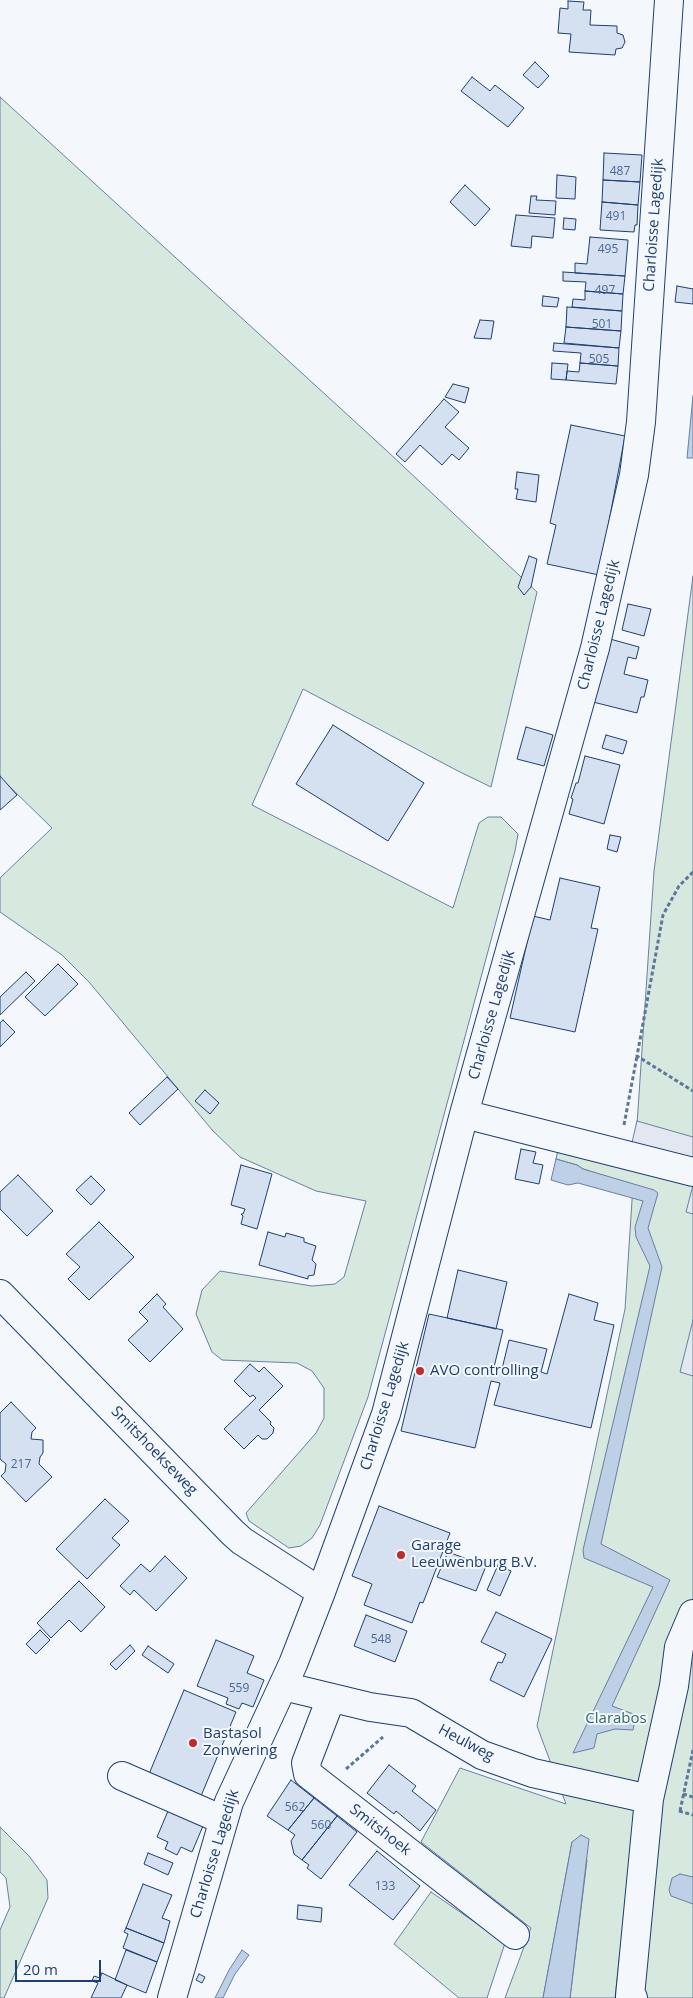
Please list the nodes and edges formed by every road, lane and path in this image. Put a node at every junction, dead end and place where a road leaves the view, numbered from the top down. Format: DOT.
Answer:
graph roads {
  1 [pos="670,0"];
  2 [pos="693,872"];
  3 [pos="637,1056"];
  4 [pos="693,1091"];
  5 [pos="464,1114"];
  6 [pos="618,1152"];
  7 [pos="693,1172"];
  8 [pos="0,1294"];
  9 [pos="320,1607"];
  10 [pos="693,1614"];
  11 [pos="283,1686"];
  12 [pos="331,1698"];
  13 [pos="411,1713"];
  14 [pos="693,1750"];
  15 [pos="122,1776"];
  16 [pos="324,1787"];
  17 [pos="683,1794"];
  18 [pos="693,1797"];
  19 [pos="649,1799"];
  20 [pos="693,1815"];
  21 [pos="223,1820"];
  22 [pos="515,1935"];
  23 [pos="172,1998"];
  24 [pos="633,1998"];
  1 -- 5 [label="street, Charloisse Lagedijk"];
  2 -- 3 [label="path"];
  3 -- 4 [label="path"];
  3 -- 6 [label="path"];
  5 -- 6 [label="street"];
  5 -- 9 [label="street, Charloisse Lagedijk"];
  6 -- 7 [label="street"];
  8 -- 9 [label="street, Smitshoekseweg"];
  9 -- 11 [label="street, Charloisse Lagedijk"];
  10 -- 19 [label="street"];
  11 -- 12 [label="street, Heulweg"];
  11 -- 21 [label="street, Charloisse Lagedijk"];
  12 -- 13 [label="street, Heulweg"];
  12 -- 16 [label="street, Smitshoek"];
  13 -- 16 [label="path"];
  13 -- 19 [label="street, Heulweg"];
  14 -- 17 [label="path"];
  15 -- 21 [label="street"];
  16 -- 22 [label="street, Smitshoek"];
  17 -- 18 [label="path"];
  17 -- 20 [label="path"];
  19 -- 24 [label="street"];
  21 -- 23 [label="street, Charloisse Lagedijk"];
}
